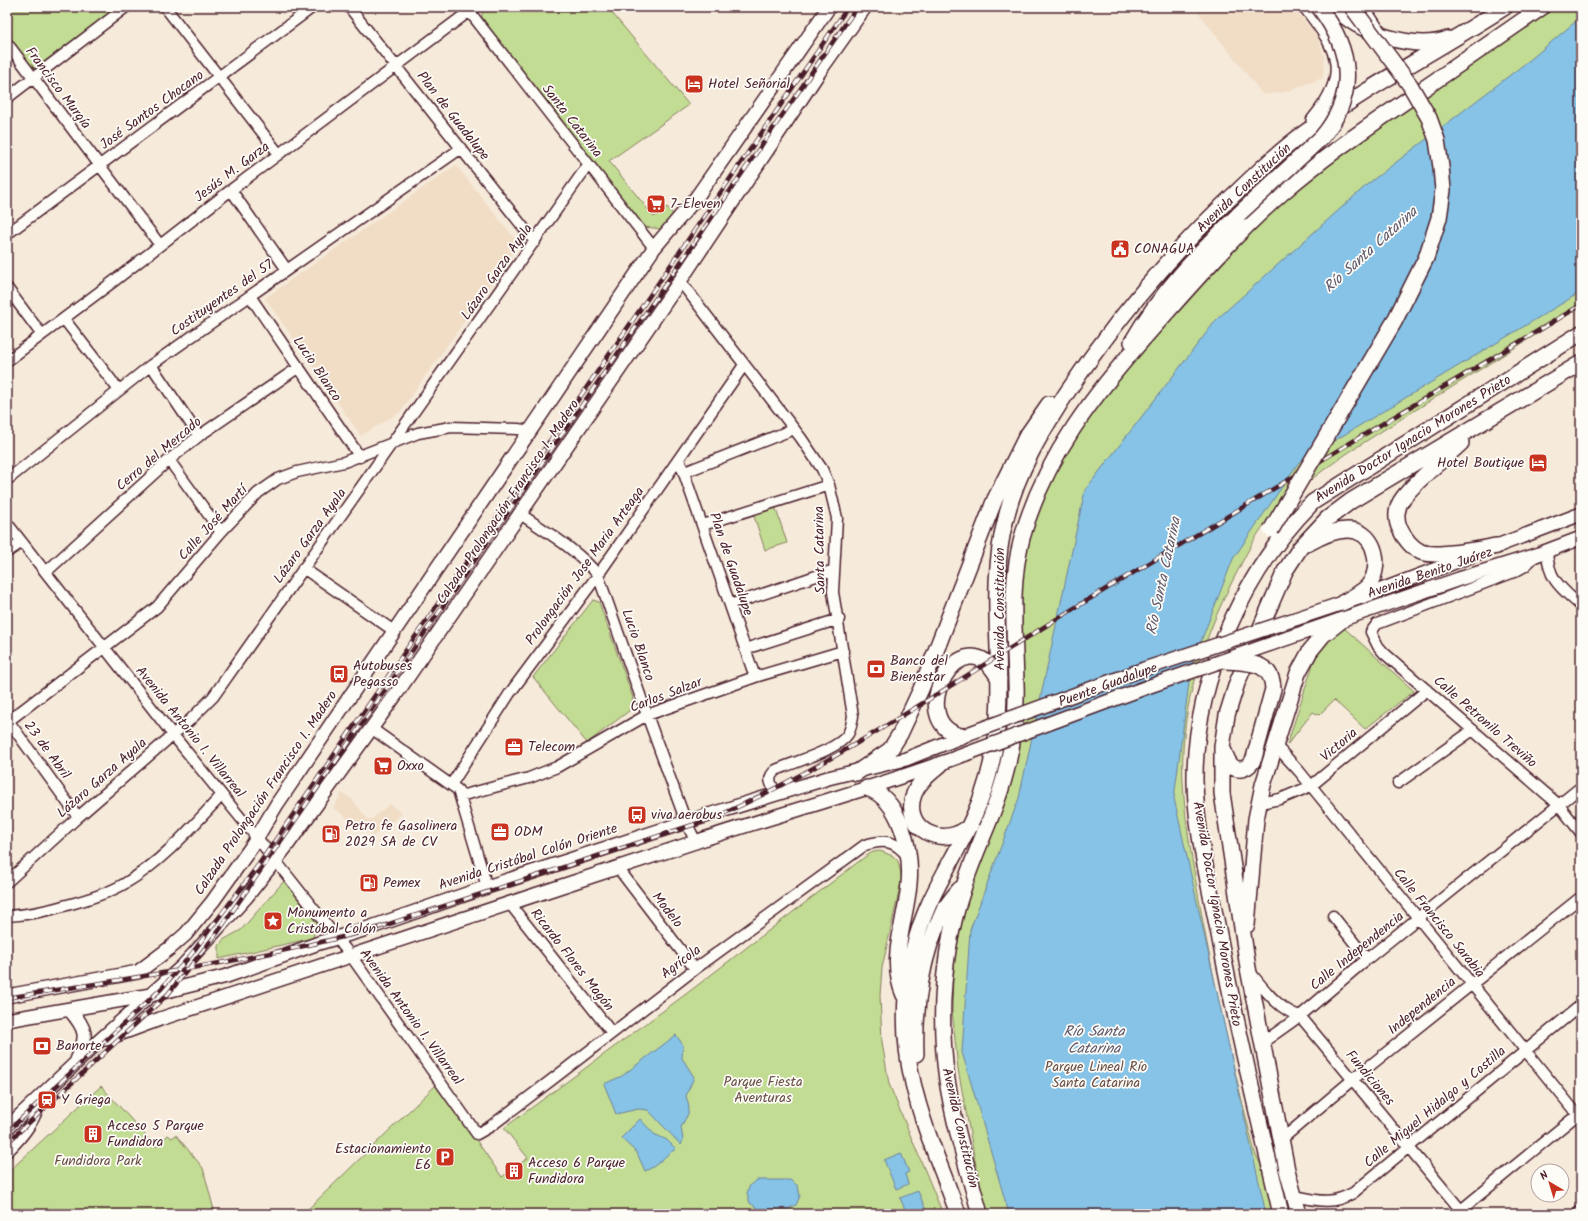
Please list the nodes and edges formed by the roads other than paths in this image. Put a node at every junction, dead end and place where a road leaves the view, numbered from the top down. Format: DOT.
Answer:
graph roads {
  1 [pos="126,7"];
  2 [pos="165,7"];
  3 [pos="313,7"];
  4 [pos="350,7"];
  5 [pos="829,7"];
  6 [pos="865,7"];
  7 [pos="1307,7"];
  8 [pos="1320,7"];
  9 [pos="1335,7"];
  10 [pos="1352,7"];
  11 [pos="1364,7"];
  12 [pos="1505,7"];
  13 [pos="1542,7"];
  14 [pos="472,9"];
  15 [pos="1466,32"];
  16 [pos="1382,34"];
  17 [pos="7,43"];
  18 [pos="396,66"];
  19 [pos="34,77"];
  20 [pos="219,78"];
  21 [pos="7,98"];
  22 [pos="1305,132"];
  23 [pos="460,149"];
  24 [pos="279,154"];
  25 [pos="588,164"];
  26 [pos="100,166"];
  27 [pos="231,190"];
  28 [pos="7,234"];
  29 [pos="534,242"];
  30 [pos="160,245"];
  31 [pos="654,248"];
  32 [pos="287,270"];
  33 [pos="680,281"];
  34 [pos="7,288"];
  35 [pos="250,296"];
  36 [pos="64,319"];
  37 [pos="1581,333"];
  38 [pos="42,335"];
  39 [pos="7,361"];
  40 [pos="1581,363"];
  41 [pos="151,364"];
  42 [pos="744,365"];
  43 [pos="299,367"];
  44 [pos="1114,373"];
  45 [pos="1075,380"];
  46 [pos="118,389"];
  47 [pos="1479,426"];
  48 [pos="794,429"];
  49 [pos="531,432"];
  50 [pos="199,436"];
  51 [pos="393,444"];
  52 [pos="360,456"];
  53 [pos="679,459"];
  54 [pos="169,460"];
  55 [pos="685,472"];
  56 [pos="7,480"];
  57 [pos="829,485"];
  58 [pos="519,513"];
  59 [pos="1581,514"];
  60 [pos="7,523"];
  61 [pos="703,525"];
  62 [pos="1555,525"];
  63 [pos="221,532"];
  64 [pos="1581,538"];
  65 [pos="22,542"];
  66 [pos="1497,546"];
  67 [pos="1300,548"];
  68 [pos="7,552"];
  69 [pos="1541,553"];
  70 [pos="1261,564"];
  71 [pos="304,568"];
  72 [pos="834,570"];
  73 [pos="46,572"];
  74 [pos="598,575"];
  75 [pos="1342,603"];
  76 [pos="730,605"];
  77 [pos="1581,606"];
  78 [pos="1295,618"];
  79 [pos="838,619"];
  80 [pos="1342,620"];
  81 [pos="394,631"];
  82 [pos="1288,638"];
  83 [pos="105,648"];
  84 [pos="745,649"];
  85 [pos="843,651"];
  86 [pos="1227,660"];
  87 [pos="755,677"];
  88 [pos="1000,679"];
  89 [pos="1427,690"];
  90 [pos="647,715"];
  91 [pos="8,720"];
  92 [pos="371,728"];
  93 [pos="1473,730"];
  94 [pos="173,735"];
  95 [pos="965,735"];
  96 [pos="1222,746"];
  97 [pos="1275,746"];
  98 [pos="940,764"];
  99 [pos="856,773"];
  100 [pos="1398,783"];
  101 [pos="451,785"];
  102 [pos="1311,786"];
  103 [pos="867,788"];
  104 [pos="1581,788"];
  105 [pos="776,794"];
  106 [pos="221,796"];
  107 [pos="460,796"];
  108 [pos="1260,803"];
  109 [pos="1559,806"];
  110 [pos="78,817"];
  111 [pos="686,822"];
  112 [pos="971,824"];
  113 [pos="1581,833"];
  114 [pos="256,837"];
  115 [pos="696,842"];
  116 [pos="908,857"];
  117 [pos="275,860"];
  118 [pos="618,868"];
  119 [pos="7,882"];
  120 [pos="964,884"];
  121 [pos="487,887"];
  122 [pos="1581,897"];
  123 [pos="510,904"];
  124 [pos="7,916"];
  125 [pos="1333,916"];
  126 [pos="1418,919"];
  127 [pos="335,937"];
  128 [pos="1245,946"];
  129 [pos="351,956"];
  130 [pos="1367,959"];
  131 [pos="1248,968"];
  132 [pos="695,969"];
  133 [pos="1471,985"];
  134 [pos="151,995"];
  135 [pos="7,996"];
  136 [pos="906,1000"];
  137 [pos="1581,1005"];
  138 [pos="70,1010"];
  139 [pos="1300,1016"];
  140 [pos="7,1020"];
  141 [pos="612,1033"];
  142 [pos="98,1042"];
  143 [pos="1262,1043"];
  144 [pos="1524,1050"];
  145 [pos="74,1065"];
  146 [pos="1352,1080"];
  147 [pos="43,1095"];
  148 [pos="1579,1117"];
  149 [pos="923,1119"];
  150 [pos="7,1128"];
  151 [pos="477,1134"];
  152 [pos="1282,1139"];
  153 [pos="1410,1147"];
  154 [pos="7,1152"];
  155 [pos="1295,1196"];
  156 [pos="1581,1211"];
  157 [pos="1461,1213"];
  158 [pos="958,1214"];
  159 [pos="980,1214"];
  160 [pos="1281,1214"];
  161 [pos="1299,1214"];
  162 [pos="1577,1214"];
  1 -- 19 [label="street"];
  2 -- 20 [label="street"];
  3 -- 20 [label="street, José Santos Chocano"];
  4 -- 18 [label="street, Plan de Guadalupe"];
  5 -- 31 [label="main road, Calzada Prolongación Francisco I. Madero"];
  6 -- 33 [label="main road, Calzada Prolongación Francisco I. Madero"];
  7 -- 22 [label="highway"];
  8 -- 44 [label="highway, bridge"];
  9 -- 16 [label="highway"];
  10 -- 70 [label="highway, bridge"];
  11 -- 16 [label="street"];
  12 -- 15 [label="highway, Avenida Constitución"];
  13 -- 44 [label="highway, Avenida Constitución"];
  14 -- 18 [label="street, Jesús M. Garza"];
  14 -- 25 [label="street, Santa Catarina"];
  15 -- 16 [label="highway"];
  15 -- 22 [label="highway, Avenida Constitución"];
  17 -- 19 [label="street, Francisco Murgía"];
  18 -- 23 [label="street, Plan de Guadalupe"];
  18 -- 24 [label="street, Jesús M. Garza"];
  19 -- 21 [label="street"];
  19 -- 26 [label="street, Francisco Murgía"];
  20 -- 24 [label="street"];
  20 -- 26 [label="street, José Santos Chocano"];
  22 -- 45 [label="highway, Avenida Constitución"];
  23 -- 29 [label="street, Plan de Guadalupe"];
  23 -- 32 [label="street, Costituyentes del 57"];
  24 -- 27 [label="street, Jesús M. Garza"];
  25 -- 29 [label="street, Lázaro Garza Ayala"];
  25 -- 31 [label="street, Santa Catarina"];
  26 -- 28 [label="street, José Santos Chocano"];
  26 -- 30 [label="street, Francisco Murgía"];
  27 -- 30 [label="street, Jesús M. Garza"];
  27 -- 32 [label="street"];
  29 -- 51 [label="street, Lázaro Garza Ayala"];
  30 -- 36 [label="street, Jesús M. Garza"];
  31 -- 49 [label="main road, Calzada Prolongación Francisco I. Madero"];
  32 -- 35 [label="street, Costituyentes del 57"];
  33 -- 42 [label="street, Santa Catarina"];
  33 -- 58 [label="main road, Calzada Prolongación Francisco I. Madero"];
  34 -- 38 [label="street"];
  35 -- 41 [label="street, Costituyentes del 57"];
  35 -- 43 [label="street, Lucio Blanco"];
  36 -- 38 [label="street, Jesús M. Garza"];
  36 -- 46 [label="street"];
  37 -- 70 [label="highway, Avenida Doctor Ignacio Morones Prieto"];
  38 -- 39 [label="street, Jesús M. Garza"];
  40 -- 47 [label="highway, Avenida Doctor Ignacio Morones Prieto"];
  41 -- 46 [label="street, Costituyentes del 57"];
  41 -- 50 [label="street"];
  42 -- 48 [label="street, Santa Catarina"];
  42 -- 53 [label="street, Prolongación Jose Maria Arteaga"];
  43 -- 50 [label="street, Cerro del Mercado"];
  43 -- 52 [label="street, Lucio Blanco"];
  44 -- 120 [label="highway, Avenida Constitución"];
  45 -- 88 [label="highway, Avenida Constitución"];
  45 -- 99 [label="highway"];
  46 -- 56 [label="street, Costituyentes del 57"];
  47 -- 66 [label="highway"];
  47 -- 67 [label="highway, Avenida Doctor Ignacio Morones Prieto"];
  48 -- 55 [label="street"];
  48 -- 57 [label="street, Santa Catarina"];
  49 -- 51 [label="street, Calle José Martí"];
  49 -- 81 [label="main road, Calzada Prolongación Francisco I. Madero"];
  50 -- 54 [label="street, Cerro del Mercado"];
  51 -- 52 [label="street, Calle José Martí"];
  51 -- 71 [label="street, Lázaro Garza Ayala"];
  52 -- 63 [label="street, Calle José Martí"];
  53 -- 55 [label="street, Plan de Guadalupe"];
  53 -- 74 [label="street, Prolongación Jose Maria Arteaga"];
  54 -- 63 [label="street"];
  54 -- 73 [label="street, Cerro del Mercado"];
  55 -- 61 [label="street, Plan de Guadalupe"];
  57 -- 61 [label="street"];
  57 -- 72 [label="street, Santa Catarina"];
  58 -- 74 [label="street, Lucio Blanco"];
  58 -- 92 [label="main road, Calzada Prolongación Francisco I. Madero"];
  59 -- 62 [label="main road, Avenida Benito Juárez"];
  60 -- 65 [label="street, Avenida Antonio I. Villarreal"];
  61 -- 76 [label="street, Plan de Guadalupe"];
  62 -- 66 [label="main road, Avenida Benito Juárez"];
  62 -- 69 [label="main road"];
  63 -- 83 [label="street, Calle José Martí"];
  64 -- 69 [label="main road, Avenida Benito Juárez"];
  65 -- 68 [label="street"];
  65 -- 73 [label="street, Avenida Antonio I. Villarreal"];
  66 -- 75 [label="main road, Avenida Benito Juárez"];
  67 -- 75 [label="highway"];
  67 -- 96 [label="highway, Avenida Doctor Ignacio Morones Prieto"];
  69 -- 77 [label="street"];
  69 -- 80 [label="main road, Avenida Benito Juárez"];
  69 -- 89 [label="street, Calle Petronilo Treviño"];
  70 -- 160 [label="highway, Avenida Doctor Ignacio Morones Prieto"];
  71 -- 81 [label="street"];
  71 -- 94 [label="street, Lázaro Garza Ayala"];
  72 -- 76 [label="street"];
  72 -- 79 [label="street, Santa Catarina"];
  73 -- 83 [label="street, Avenida Antonio I. Villarreal"];
  74 -- 90 [label="street, Lucio Blanco"];
  74 -- 101 [label="street, Prolongación Jose Maria Arteaga"];
  75 -- 78 [label="main road, Avenida Benito Juárez"];
  76 -- 84 [label="street, Plan de Guadalupe"];
  78 -- 95 [label="main road, Puente Guadalupe, bridge"];
  79 -- 84 [label="street"];
  79 -- 85 [label="street, Santa Catarina"];
  80 -- 82 [label="main road, Avenida Benito Juárez"];
  80 -- 97 [label="highway"];
  81 -- 114 [label="main road, Calzada Prolongación Francisco I. Madero"];
  82 -- 86 [label="main road, Puente Guadalupe, bridge"];
  83 -- 91 [label="street, Calle José Martí"];
  83 -- 94 [label="street, Avenida Antonio I. Villarreal"];
  84 -- 87 [label="street, Plan de Guadalupe"];
  85 -- 87 [label="street, Carlos Salzar"];
  85 -- 105 [label="street, Santa Catarina"];
  86 -- 96 [label="highway, bridge"];
  86 -- 98 [label="main road, Puente Guadalupe, bridge"];
  87 -- 90 [label="street, Carlos Salzar"];
  88 -- 95 [label="highway"];
  88 -- 112 [label="highway, Avenida Constitución"];
  89 -- 93 [label="street, Calle Petronilo Treviño"];
  89 -- 102 [label="street, Victoria"];
  90 -- 107 [label="street, Carlos Salzar"];
  90 -- 111 [label="street, Lucio Blanco"];
  91 -- 110 [label="street, 23 de Abril"];
  92 -- 101 [label="street"];
  92 -- 117 [label="main road, Calzada Prolongación Francisco I. Madero"];
  93 -- 100 [label="street"];
  93 -- 109 [label="street, Calle Petronilo Treviño"];
  94 -- 106 [label="street, Avenida Antonio I. Villarreal"];
  94 -- 110 [label="street, Lázaro Garza Ayala"];
  95 -- 99 [label="main road, Avenida Cristóbal Colón Oriente"];
  96 -- 128 [label="highway, Avenida Doctor Ignacio Morones Prieto"];
  97 -- 102 [label="street, Calle Francisco Sarabia"];
  97 -- 108 [label="highway"];
  98 -- 103 [label="main road"];
  98 -- 112 [label="highway"];
  99 -- 105 [label="main road, Avenida Cristóbal Colón Oriente"];
  101 -- 107 [label="street"];
  102 -- 108 [label="street, Victoria"];
  102 -- 126 [label="street, Calle Francisco Sarabia"];
  103 -- 115 [label="main road"];
  103 -- 116 [label="highway"];
  104 -- 109 [label="street, Calle Independencia"];
  105 -- 111 [label="main road, Avenida Cristóbal Colón Oriente"];
  106 -- 114 [label="street, Avenida Antonio I. Villarreal"];
  106 -- 124 [label="street"];
  107 -- 121 [label="street"];
  108 -- 128 [label="highway"];
  109 -- 113 [label="street, Calle Petronilo Treviño"];
  109 -- 126 [label="street, Calle Independencia"];
  110 -- 119 [label="street, Lázaro Garza Ayala"];
  111 -- 115 [label="street, Lucio Blanco"];
  111 -- 121 [label="main road, Avenida Cristóbal Colón Oriente"];
  112 -- 136 [label="highway, Avenida Constitución"];
  114 -- 117 [label="street, Avenida Antonio I. Villarreal"];
  114 -- 135 [label="main road, Calzada Prolongación Francisco I. Madero"];
  115 -- 118 [label="main road"];
  116 -- 132 [label="street, Agrícola"];
  116 -- 136 [label="highway"];
  117 -- 127 [label="street, Avenida Antonio I. Villarreal"];
  117 -- 134 [label="main road, Calzada Prolongación Francisco I. Madero"];
  118 -- 123 [label="main road"];
  118 -- 132 [label="street, Modelo"];
  120 -- 149 [label="highway"];
  120 -- 159 [label="highway, Avenida Constitución"];
  121 -- 127 [label="main road, Avenida Cristóbal Colón Oriente"];
  122 -- 133 [label="street, Independencia"];
  123 -- 129 [label="main road"];
  123 -- 141 [label="street, Ricardo Flores Magón"];
  125 -- 130 [label="street"];
  126 -- 130 [label="street, Calle Independencia"];
  126 -- 133 [label="street, Calle Francisco Sarabia"];
  127 -- 129 [label="street, Avenida Antonio I. Villarreal"];
  127 -- 134 [label="main road, Avenida Cristóbal Colón Oriente"];
  128 -- 131 [label="highway, Avenida Doctor Ignacio Morones Prieto"];
  129 -- 142 [label="main road"];
  129 -- 151 [label="street, Avenida Antonio I. Villarreal"];
  130 -- 139 [label="street, Calle Independencia"];
  131 -- 139 [label="street, Fundiciones"];
  131 -- 143 [label="highway, Avenida Doctor Ignacio Morones Prieto"];
  132 -- 141 [label="street, Agrícola"];
  133 -- 144 [label="street, Calle Francisco Sarabia"];
  133 -- 146 [label="street, Independencia"];
  134 -- 138 [label="main road, Avenida Cristóbal Colón Oriente"];
  134 -- 142 [label="main road, Calzada Prolongación Francisco I. Madero"];
  136 -- 149 [label="highway, Avenida Constitución"];
  137 -- 144 [label="street, Calle Miguel Hidalgo y Costilla"];
  138 -- 140 [label="main road, Avenida Cristóbal Colón Oriente"];
  138 -- 145 [label="main road"];
  139 -- 143 [label="street, Calle Independencia"];
  139 -- 146 [label="street, Fundiciones"];
  141 -- 151 [label="street, Agrícola"];
  142 -- 145 [label="main road, Calzada Prolongación Francisco I. Madero"];
  143 -- 152 [label="highway, Avenida Doctor Ignacio Morones Prieto"];
  144 -- 148 [label="street, Calle Francisco Sarabia"];
  144 -- 153 [label="street, Calle Miguel Hidalgo y Costilla"];
  145 -- 147 [label="main road, Calzada Prolongación Francisco I. Madero"];
  146 -- 152 [label="street, Independencia"];
  146 -- 153 [label="street, Fundiciones"];
  147 -- 150 [label="main road, Calzada Prolongación Francisco I. Madero"];
  147 -- 154 [label="street"];
  148 -- 157 [label="street"];
  149 -- 158 [label="highway, Avenida Constitución"];
  152 -- 155 [label="highway, Avenida Doctor Ignacio Morones Prieto"];
  153 -- 155 [label="street, Calle Miguel Hidalgo y Costilla"];
  153 -- 157 [label="street, Fundiciones"];
  155 -- 161 [label="highway, Avenida Doctor Ignacio Morones Prieto"];
  156 -- 162 [label="street"];
}
